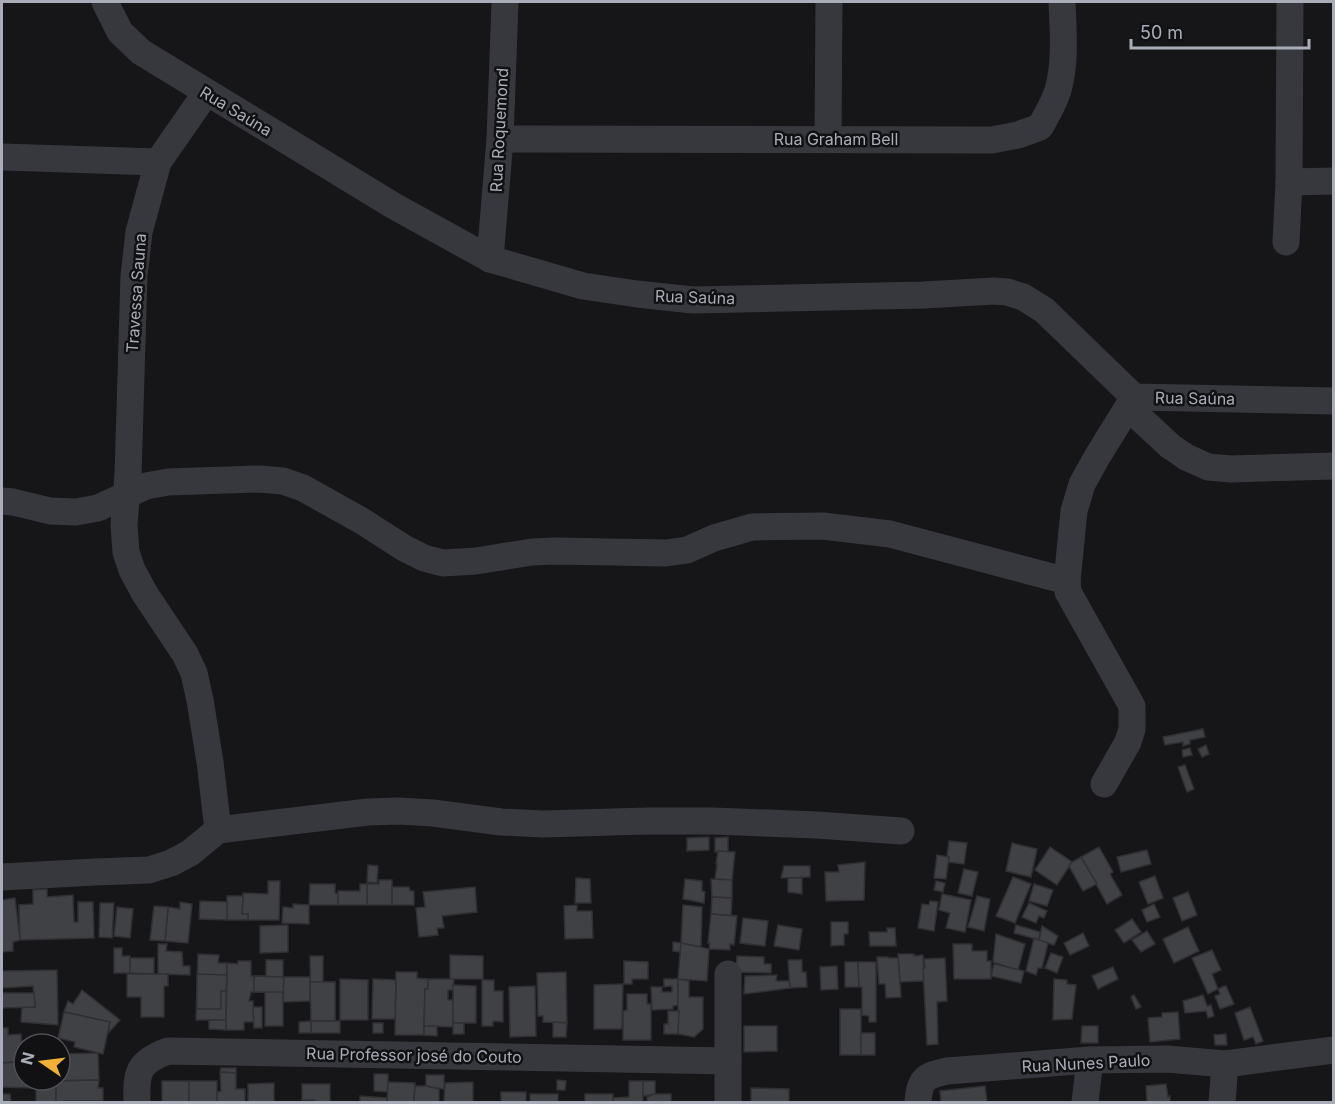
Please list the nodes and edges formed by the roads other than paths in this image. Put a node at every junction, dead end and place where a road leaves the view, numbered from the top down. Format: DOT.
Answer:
graph roads {
  1 [pos="105,2"];
  2 [pos="505,2"];
  3 [pos="830,2"];
  4 [pos="1062,2"];
  5 [pos="1290,2"];
  6 [pos="206,93"];
  7 [pos="500,139"];
  8 [pos="828,139"];
  9 [pos="2,157"];
  10 [pos="159,162"];
  11 [pos="1334,180"];
  12 [pos="1289,182"];
  13 [pos="1286,242"];
  14 [pos="490,259"];
  15 [pos="1334,401"];
  16 [pos="1131,402"];
  17 [pos="1334,466"];
  18 [pos="128,484"];
  19 [pos="2,501"];
  20 [pos="1066,581"];
  21 [pos="1104,784"];
  22 [pos="218,830"];
  23 [pos="901,831"];
  24 [pos="2,877"];
  25 [pos="728,974"];
  26 [pos="1334,1050"];
  27 [pos="1090,1060"];
  28 [pos="728,1061"];
  29 [pos="1226,1064"];
  30 [pos="137,1102"];
  31 [pos="728,1102"];
  32 [pos="918,1102"];
  33 [pos="1085,1102"];
  34 [pos="1222,1102"];
  1 -- 6 [label="street, Rua Saúna"];
  2 -- 7 [label="street, Rua Roquemond"];
  3 -- 8 [label="street"];
  4 -- 8 [label="street, Rua Graham Bell"];
  5 -- 12 [label="street"];
  6 -- 10 [label="street, Travessa Sauna"];
  6 -- 14 [label="street, Rua Saúna"];
  7 -- 8 [label="street, Rua Graham Bell"];
  7 -- 14 [label="street, Rua Roquemond"];
  9 -- 10 [label="street"];
  10 -- 18 [label="street, Travessa Sauna"];
  11 -- 12 [label="street"];
  12 -- 13 [label="street"];
  14 -- 16 [label="street, Rua Saúna"];
  15 -- 16 [label="street, Rua Saúna"];
  16 -- 17 [label="street"];
  16 -- 20 [label="street"];
  18 -- 19 [label="street"];
  18 -- 20 [label="street"];
  18 -- 22 [label="street, Travessa Sauna"];
  20 -- 21 [label="street"];
  22 -- 23 [label="street"];
  22 -- 24 [label="street"];
  25 -- 28 [label="street"];
  26 -- 29 [label="street, Rua Nunes Paulo"];
  27 -- 29 [label="street, Rua Nunes Paulo"];
  27 -- 32 [label="street, Rua Nunes Paulo"];
  27 -- 33 [label="street"];
  28 -- 30 [label="street, Rua Professor josé do Couto"];
  28 -- 31 [label="street"];
  29 -- 34 [label="street"];
}
